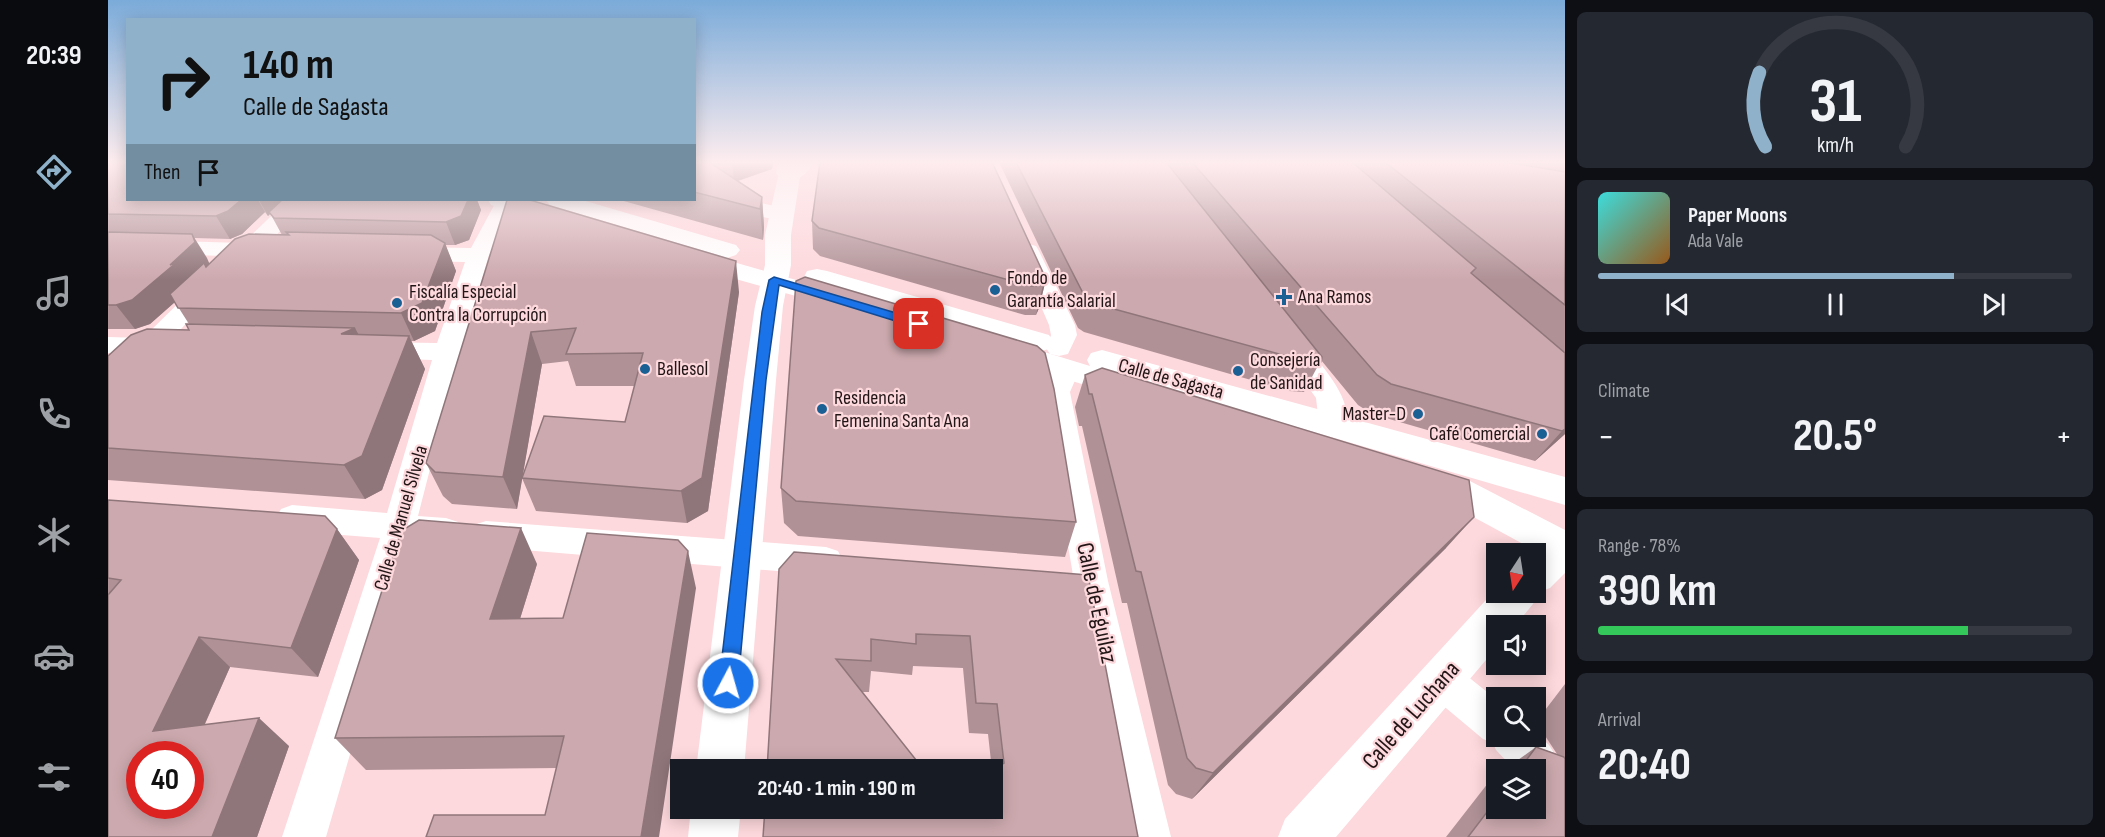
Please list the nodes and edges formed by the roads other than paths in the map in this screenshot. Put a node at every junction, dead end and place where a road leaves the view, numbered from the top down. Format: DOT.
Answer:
graph roads {
  1 [pos="298,201"];
  2 [pos="502,201"];
  3 [pos="561,201"];
  4 [pos="744,201"];
  5 [pos="785,201"];
  6 [pos="782,213"];
  7 [pos="1018,227"];
  8 [pos="108,246"];
  9 [pos="247,250"];
  10 [pos="282,251"];
  11 [pos="385,253"];
  12 [pos="478,255"];
  13 [pos="776,273"];
  14 [pos="1274,323"];
  15 [pos="108,345"];
  16 [pos="148,346"];
  17 [pos="178,347"];
  18 [pos="350,350"];
  19 [pos="447,352"];
  20 [pos="1063,358"];
  21 [pos="108,388"];
  22 [pos="1333,424"];
  23 [pos="1565,491"];
  24 [pos="261,515"];
  25 [pos="399,527"];
  26 [pos="1565,549"];
  27 [pos="741,554"];
  28 [pos="851,562"];
  29 [pos="1546,567"];
  30 [pos="1509,603"];
  31 [pos="1442,680"];
  32 [pos="1486,716"];
  33 [pos="1521,747"];
  34 [pos="721,759"];
  35 [pos="1565,810"];
  36 [pos="715,819"];
  37 [pos="304,837"];
  38 [pos="713,837"];
  39 [pos="1149,837"];
  40 [pos="1303,837"];
  1 -- 9 [label="street"];
  2 -- 12 [label="street, Calle de Manuel Silvela"];
  2 -- 13 [label="main road, Calle de Sagasta"];
  3 -- 13 [label="main road, Calle de Sagasta"];
  4 -- 6 [label="street"];
  5 -- 6 [label="main road"];
  6 -- 13 [label="main road"];
  7 -- 20 [label="street, Calle de Eguilaz"];
  8 -- 9 [label="street"];
  9 -- 10 [label="street"];
  9 -- 16 [label="street"];
  11 -- 12 [label="street"];
  12 -- 19 [label="street, Calle de Manuel Silvela"];
  13 -- 20 [label="main road, Calle de Sagasta"];
  13 -- 27 [label="main road"];
  14 -- 22 [label="street"];
  15 -- 16 [label="street"];
  16 -- 17 [label="street"];
  16 -- 21 [label="street"];
  18 -- 19 [label="street"];
  19 -- 25 [label="street, Calle de Manuel Silvela"];
  20 -- 22 [label="main road, Calle de Sagasta"];
  20 -- 26 [label="main road, Calle de Sagasta"];
  20 -- 39 [label="street, Calle de Eguilaz"];
  22 -- 23 [label="main road, Calle de Sagasta"];
  24 -- 25 [label="street"];
  25 -- 27 [label="street"];
  25 -- 37 [label="street, Calle de Manuel Silvela"];
  26 -- 29 [label="main road"];
  27 -- 28 [label="street"];
  27 -- 34 [label="main road"];
  30 -- 31 [label="main road, Calle de Luchana"];
  31 -- 32 [label="street"];
  31 -- 40 [label="main road, Calle de Luchana"];
  33 -- 35 [label="street"];
  36 -- 38 [label="main road"];
}
